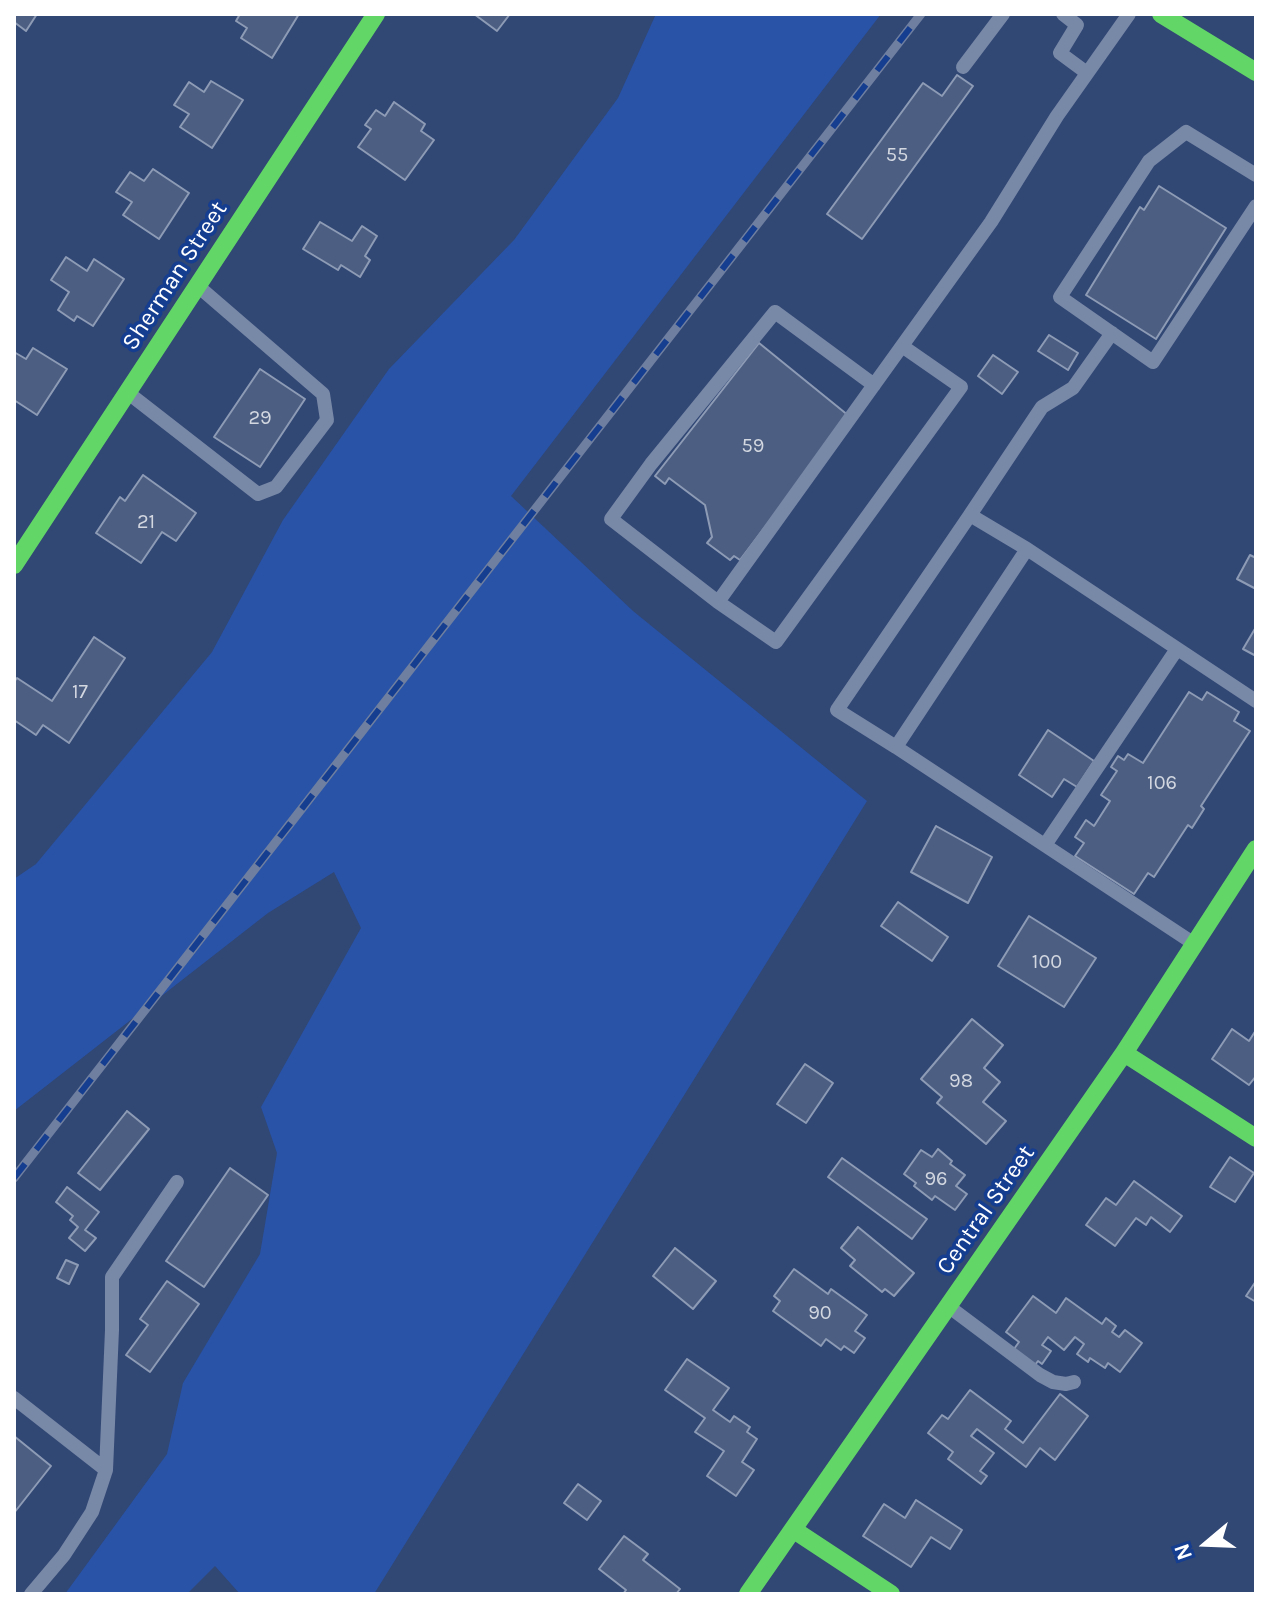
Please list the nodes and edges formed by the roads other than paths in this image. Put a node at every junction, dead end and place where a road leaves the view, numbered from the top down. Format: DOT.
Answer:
graph roads {
  1 [pos="376,14"];
  2 [pos="1003,14"];
  3 [pos="1063,14"];
  4 [pos="1129,14"];
  5 [pos="1161,14"];
  6 [pos="963,67"];
  7 [pos="1256,72"];
  8 [pos="1087,73"];
  9 [pos="1256,175"];
  10 [pos="1256,206"];
  11 [pos="197,286"];
  12 [pos="1112,333"];
  13 [pos="902,346"];
  14 [pos="874,385"];
  15 [pos="127,392"];
  16 [pos="970,515"];
  17 [pos="1027,549"];
  18 [pos="14,565"];
  19 [pos="718,602"];
  20 [pos="1177,649"];
  21 [pos="1256,701"];
  22 [pos="896,747"];
  23 [pos="1045,845"];
  24 [pos="1256,849"];
  25 [pos="1195,944"];
  26 [pos="1124,1053"];
  27 [pos="1256,1138"];
  28 [pos="177,1182"];
  29 [pos="949,1306"];
  30 [pos="1074,1382"];
  31 [pos="14,1398"];
  32 [pos="106,1470"];
  33 [pos="794,1530"];
  34 [pos="31,1594"];
  35 [pos="748,1594"];
  36 [pos="891,1594"];
  1 -- 11 [label="street, Sherman Street"];
  2 -- 6 [label="lane"];
  3 -- 8 [label="lane"];
  4 -- 8 [label="lane"];
  5 -- 7 [label="street"];
  8 -- 13 [label="lane"];
  9 -- 12 [label="lane"];
  10 -- 12 [label="lane"];
  11 -- 15 [label="street, Sherman Street"];
  11 -- 15 [label="lane"];
  12 -- 16 [label="lane"];
  13 -- 14 [label="lane"];
  13 -- 19 [label="lane"];
  14 -- 19 [label="lane"];
  14 -- 19 [label="lane"];
  15 -- 18 [label="street, Sherman Street"];
  16 -- 17 [label="lane"];
  16 -- 22 [label="lane"];
  17 -- 20 [label="lane"];
  17 -- 22 [label="lane"];
  20 -- 21 [label="lane"];
  20 -- 23 [label="lane"];
  22 -- 23 [label="lane"];
  23 -- 25 [label="lane"];
  24 -- 25 [label="street, Central Street"];
  25 -- 26 [label="street, Central Street"];
  26 -- 27 [label="street"];
  26 -- 29 [label="street, Central Street"];
  28 -- 32 [label="lane"];
  29 -- 30 [label="lane"];
  29 -- 33 [label="street, Central Street"];
  31 -- 32 [label="lane"];
  32 -- 34 [label="lane"];
  33 -- 35 [label="street, Central Street"];
  33 -- 36 [label="street"];
}
